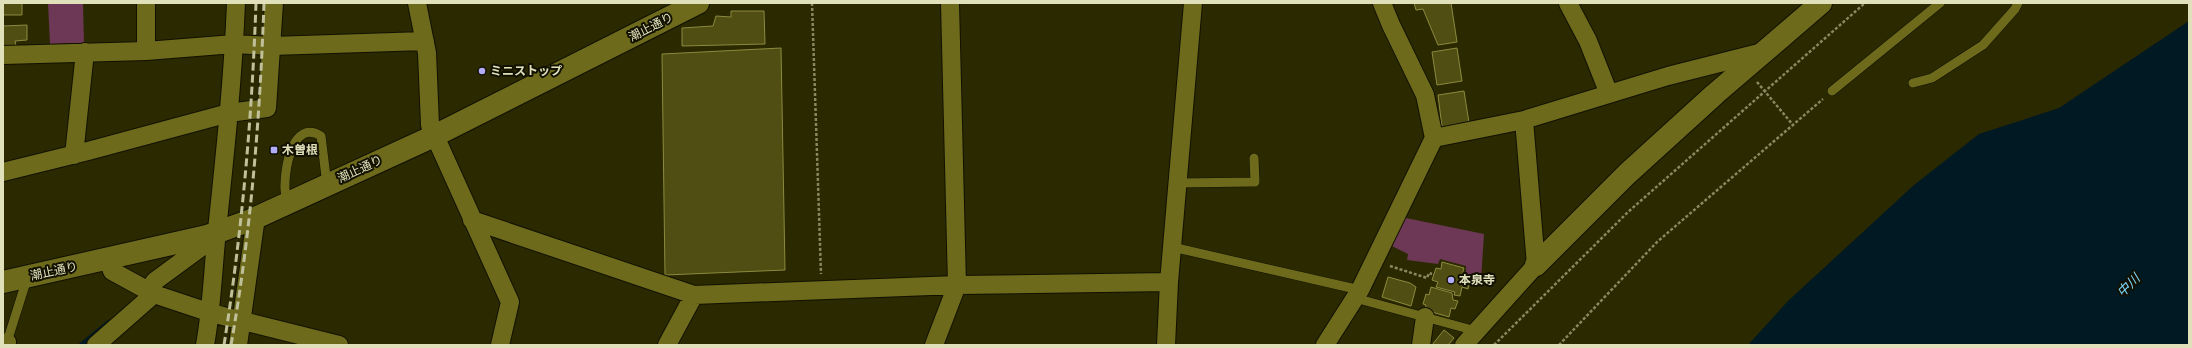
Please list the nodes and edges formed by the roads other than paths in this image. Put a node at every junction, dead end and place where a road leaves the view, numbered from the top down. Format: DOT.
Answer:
graph roads {
  1 [pos="146,3"];
  2 [pos="236,3"];
  3 [pos="274,3"];
  4 [pos="417,3"];
  5 [pos="696,3"];
  6 [pos="950,3"];
  7 [pos="1192,3"];
  8 [pos="1382,3"];
  9 [pos="1568,3"];
  10 [pos="1821,3"];
  11 [pos="1940,3"];
  12 [pos="2018,3"];
  13 [pos="425,41"];
  14 [pos="234,44"];
  15 [pos="271,46"];
  16 [pos="146,51"];
  17 [pos="86,52"];
  18 [pos="1763,52"];
  19 [pos="3,55"];
  20 [pos="1913,83"];
  21 [pos="1832,91"];
  22 [pos="1609,94"];
  23 [pos="229,113"];
  24 [pos="1524,120"];
  25 [pos="434,136"];
  26 [pos="1434,138"];
  27 [pos="74,155"];
  28 [pos="1254,158"];
  29 [pos="3,172"];
  30 [pos="1177,184"];
  31 [pos="327,185"];
  32 [pos="288,202"];
  33 [pos="256,218"];
  34 [pos="472,220"];
  35 [pos="217,232"];
  36 [pos="1172,247"];
  37 [pos="200,248"];
  38 [pos="108,259"];
  39 [pos="1536,265"];
  40 [pos="13,279"];
  41 [pos="1169,282"];
  42 [pos="957,285"];
  43 [pos="151,293"];
  44 [pos="1357,294"];
  45 [pos="694,295"];
  46 [pos="211,313"];
  47 [pos="1425,317"];
  48 [pos="242,322"];
  49 [pos="1476,331"];
  50 [pos="7,344"];
  51 [pos="96,345"];
  52 [pos="206,345"];
  53 [pos="238,345"];
  54 [pos="339,345"];
  55 [pos="500,345"];
  56 [pos="667,345"];
  57 [pos="934,345"];
  58 [pos="1166,345"];
  59 [pos="1325,345"];
  60 [pos="1421,345"];
  61 [pos="1464,345"];
  1 -- 16 [label="street"];
  2 -- 14 [label="street"];
  3 -- 15 [label="street"];
  4 -- 13 [label="street"];
  5 -- 25 [label="street, 潮止通り"];
  6 -- 42 [label="street"];
  7 -- 30 [label="street"];
  8 -- 26 [label="street"];
  9 -- 22 [label="street"];
  10 -- 18 [label="street"];
  11 -- 21 [label="lane"];
  12 -- 20 [label="lane"];
  13 -- 15 [label="street"];
  13 -- 25 [label="street"];
  14 -- 15 [label="street"];
  14 -- 16 [label="street"];
  14 -- 23 [label="street"];
  15 -- 23 [label="street"];
  16 -- 17 [label="street"];
  17 -- 19 [label="street"];
  17 -- 27 [label="street"];
  18 -- 22 [label="street"];
  18 -- 39 [label="street"];
  22 -- 24 [label="street"];
  23 -- 27 [label="street"];
  23 -- 35 [label="street"];
  24 -- 26 [label="street"];
  24 -- 39 [label="street"];
  25 -- 31 [label="street, 潮止通り"];
  25 -- 34 [label="street"];
  26 -- 44 [label="street"];
  27 -- 29 [label="street"];
  28 -- 30 [label="lane"];
  30 -- 36 [label="street"];
  31 -- 32 [label="street, 潮止通り"];
  31 -- 32 [label="lane"];
  32 -- 33 [label="street, 潮止通り"];
  33 -- 35 [label="street, 潮止通り"];
  33 -- 48 [label="street"];
  34 -- 45 [label="street"];
  34 -- 55 [label="street"];
  35 -- 38 [label="street, 潮止通り"];
  35 -- 46 [label="street"];
  36 -- 41 [label="street"];
  36 -- 44 [label="lane"];
  37 -- 43 [label="street"];
  38 -- 40 [label="street, 潮止通り"];
  38 -- 43 [label="street"];
  39 -- 49 [label="street"];
  40 -- 50 [label="lane"];
  41 -- 42 [label="street"];
  41 -- 58 [label="street"];
  42 -- 45 [label="street"];
  42 -- 57 [label="street"];
  43 -- 46 [label="street"];
  43 -- 51 [label="street"];
  44 -- 47 [label="lane"];
  44 -- 59 [label="street"];
  45 -- 56 [label="street"];
  46 -- 48 [label="street"];
  46 -- 52 [label="street"];
  47 -- 49 [label="lane"];
  47 -- 60 [label="street"];
  48 -- 53 [label="street"];
  48 -- 54 [label="street"];
  49 -- 61 [label="street"];
}
